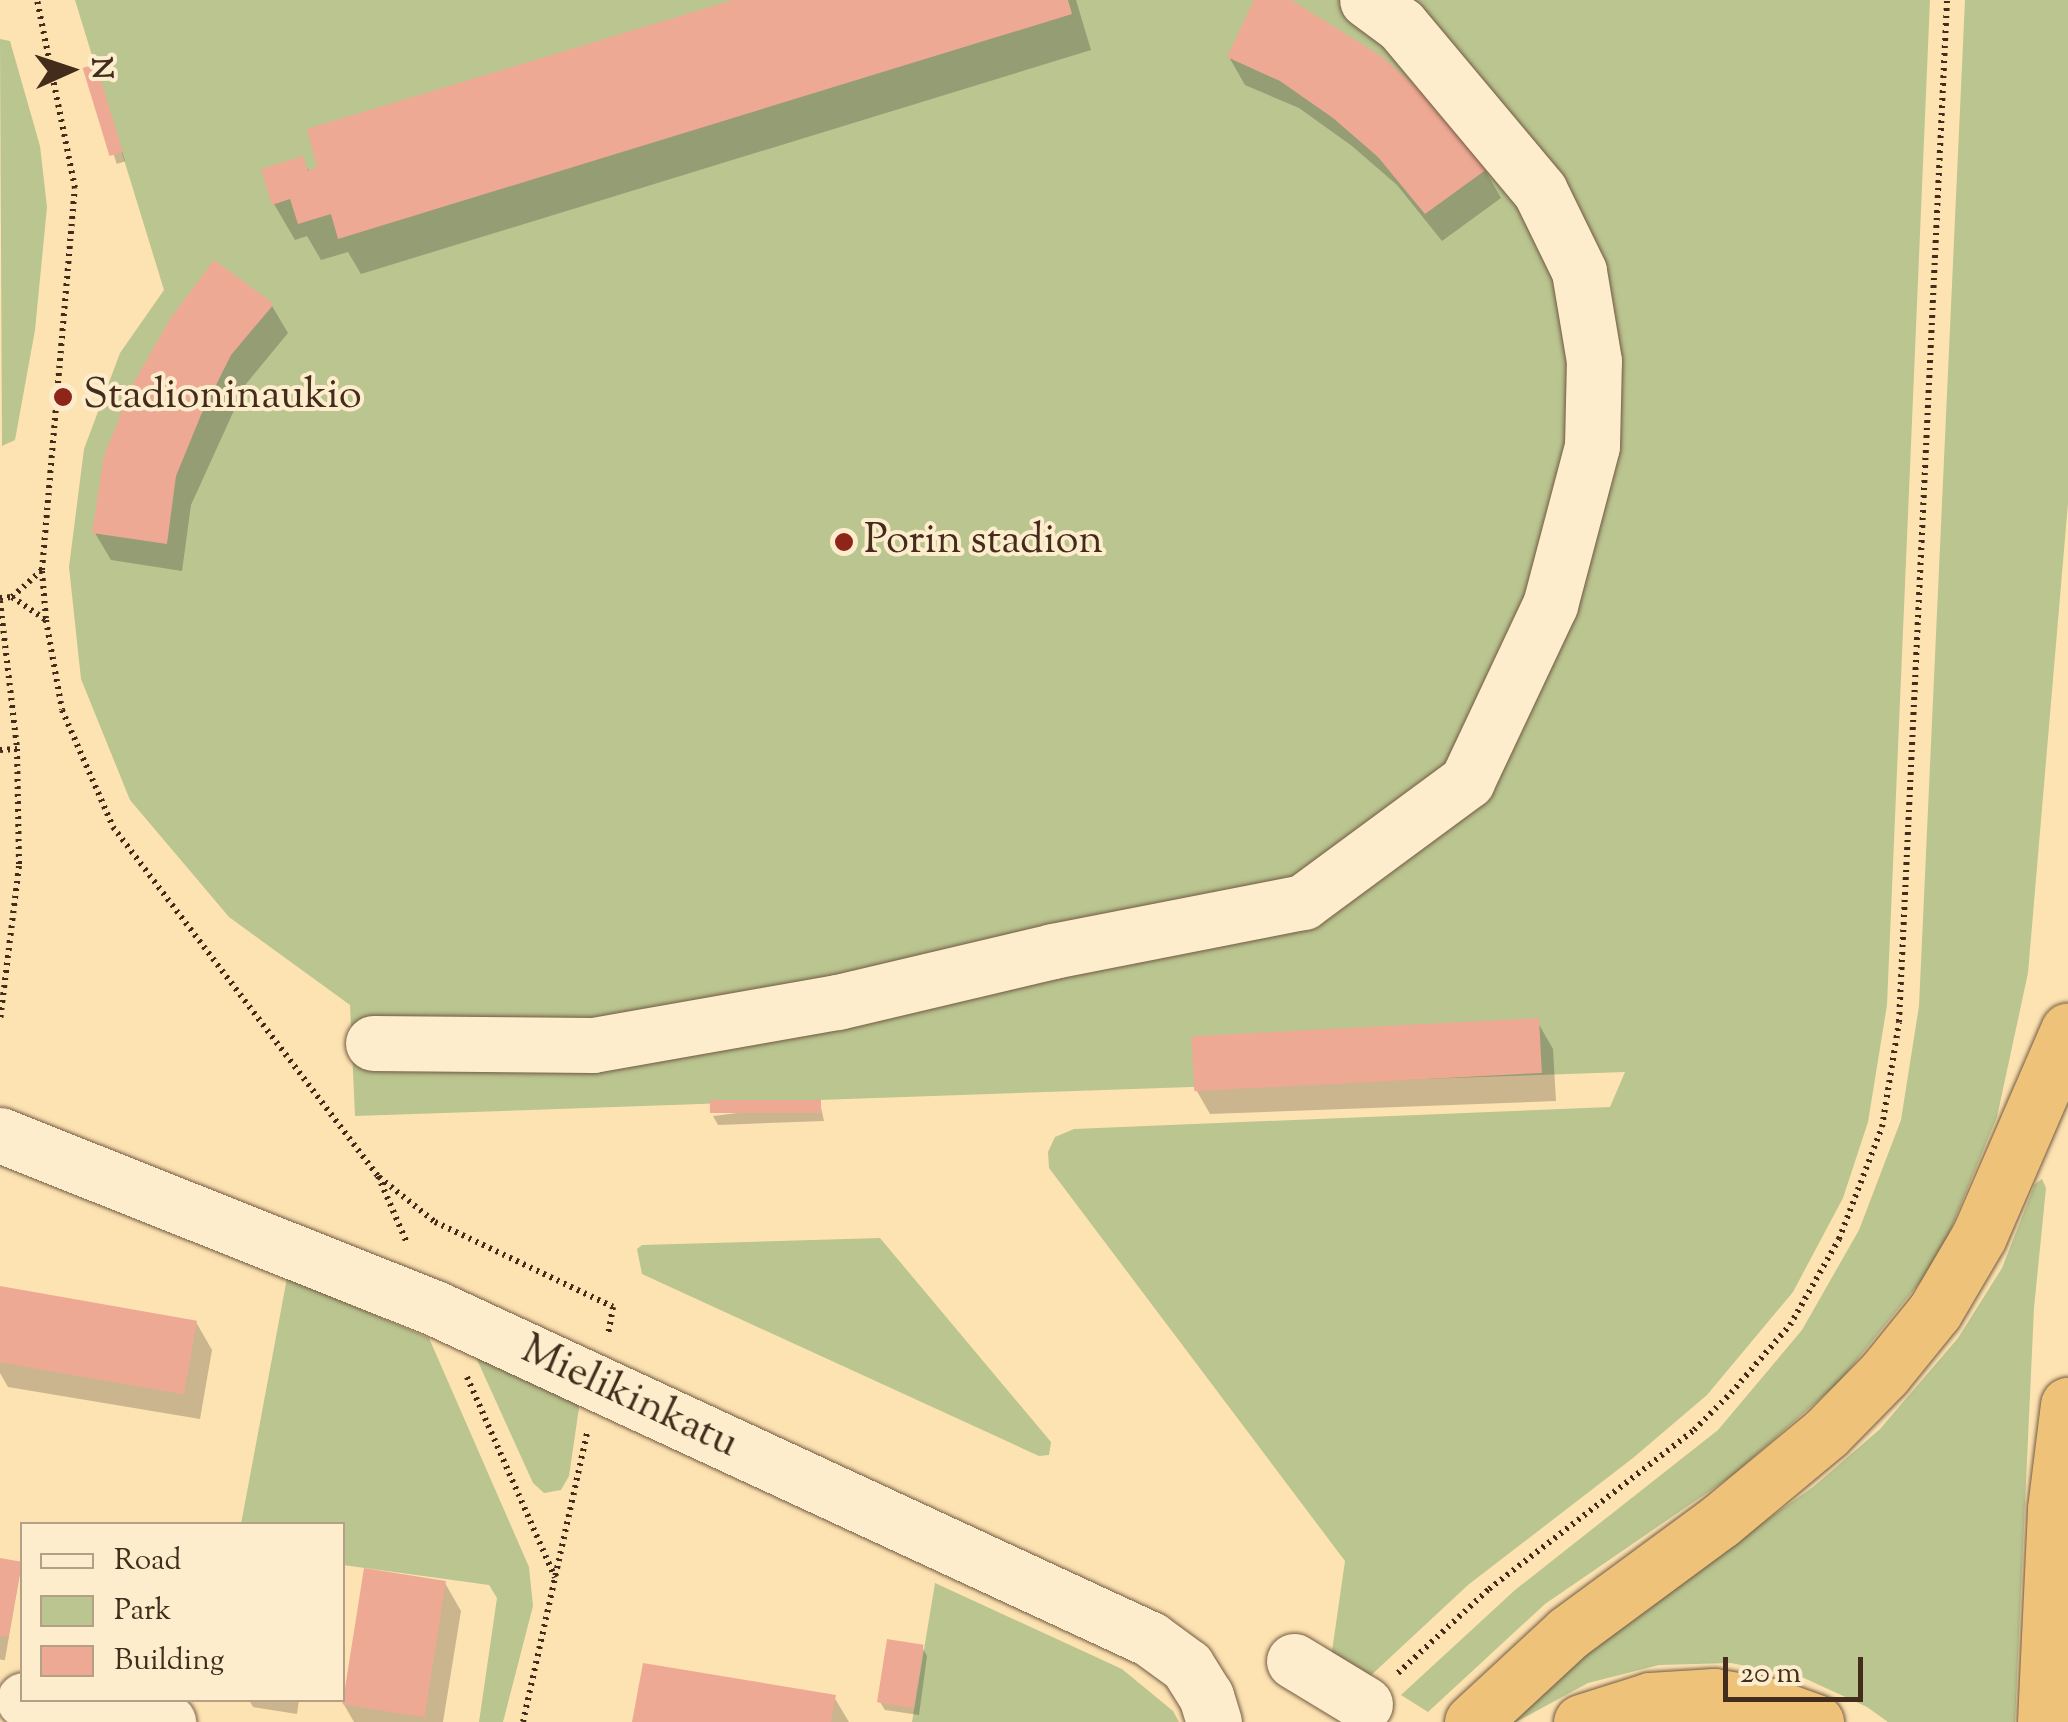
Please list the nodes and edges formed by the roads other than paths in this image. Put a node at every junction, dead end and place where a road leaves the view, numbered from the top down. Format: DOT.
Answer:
graph roads {
  1 [pos="1367,0"];
  2 [pos="2068,1030"];
  3 [pos="373,1044"];
  4 [pos="0,1136"];
  5 [pos="2068,1406"];
  6 [pos="1294,1661"];
  7 [pos="42,1702"];
  8 [pos="1365,1704"];
  9 [pos="168,1722"];
  10 [pos="1214,1722"];
  11 [pos="1472,1722"];
  12 [pos="1582,1722"];
  13 [pos="1816,1722"];
  14 [pos="2045,1722"];
  1 -- 3 [label="street"];
  2 -- 11 [label="highway"];
  4 -- 10 [label="street, Mielikinkatu"];
  5 -- 14 [label="highway"];
  6 -- 8 [label="street"];
  7 -- 9 [label="street"];
  12 -- 13 [label="highway"];
}
